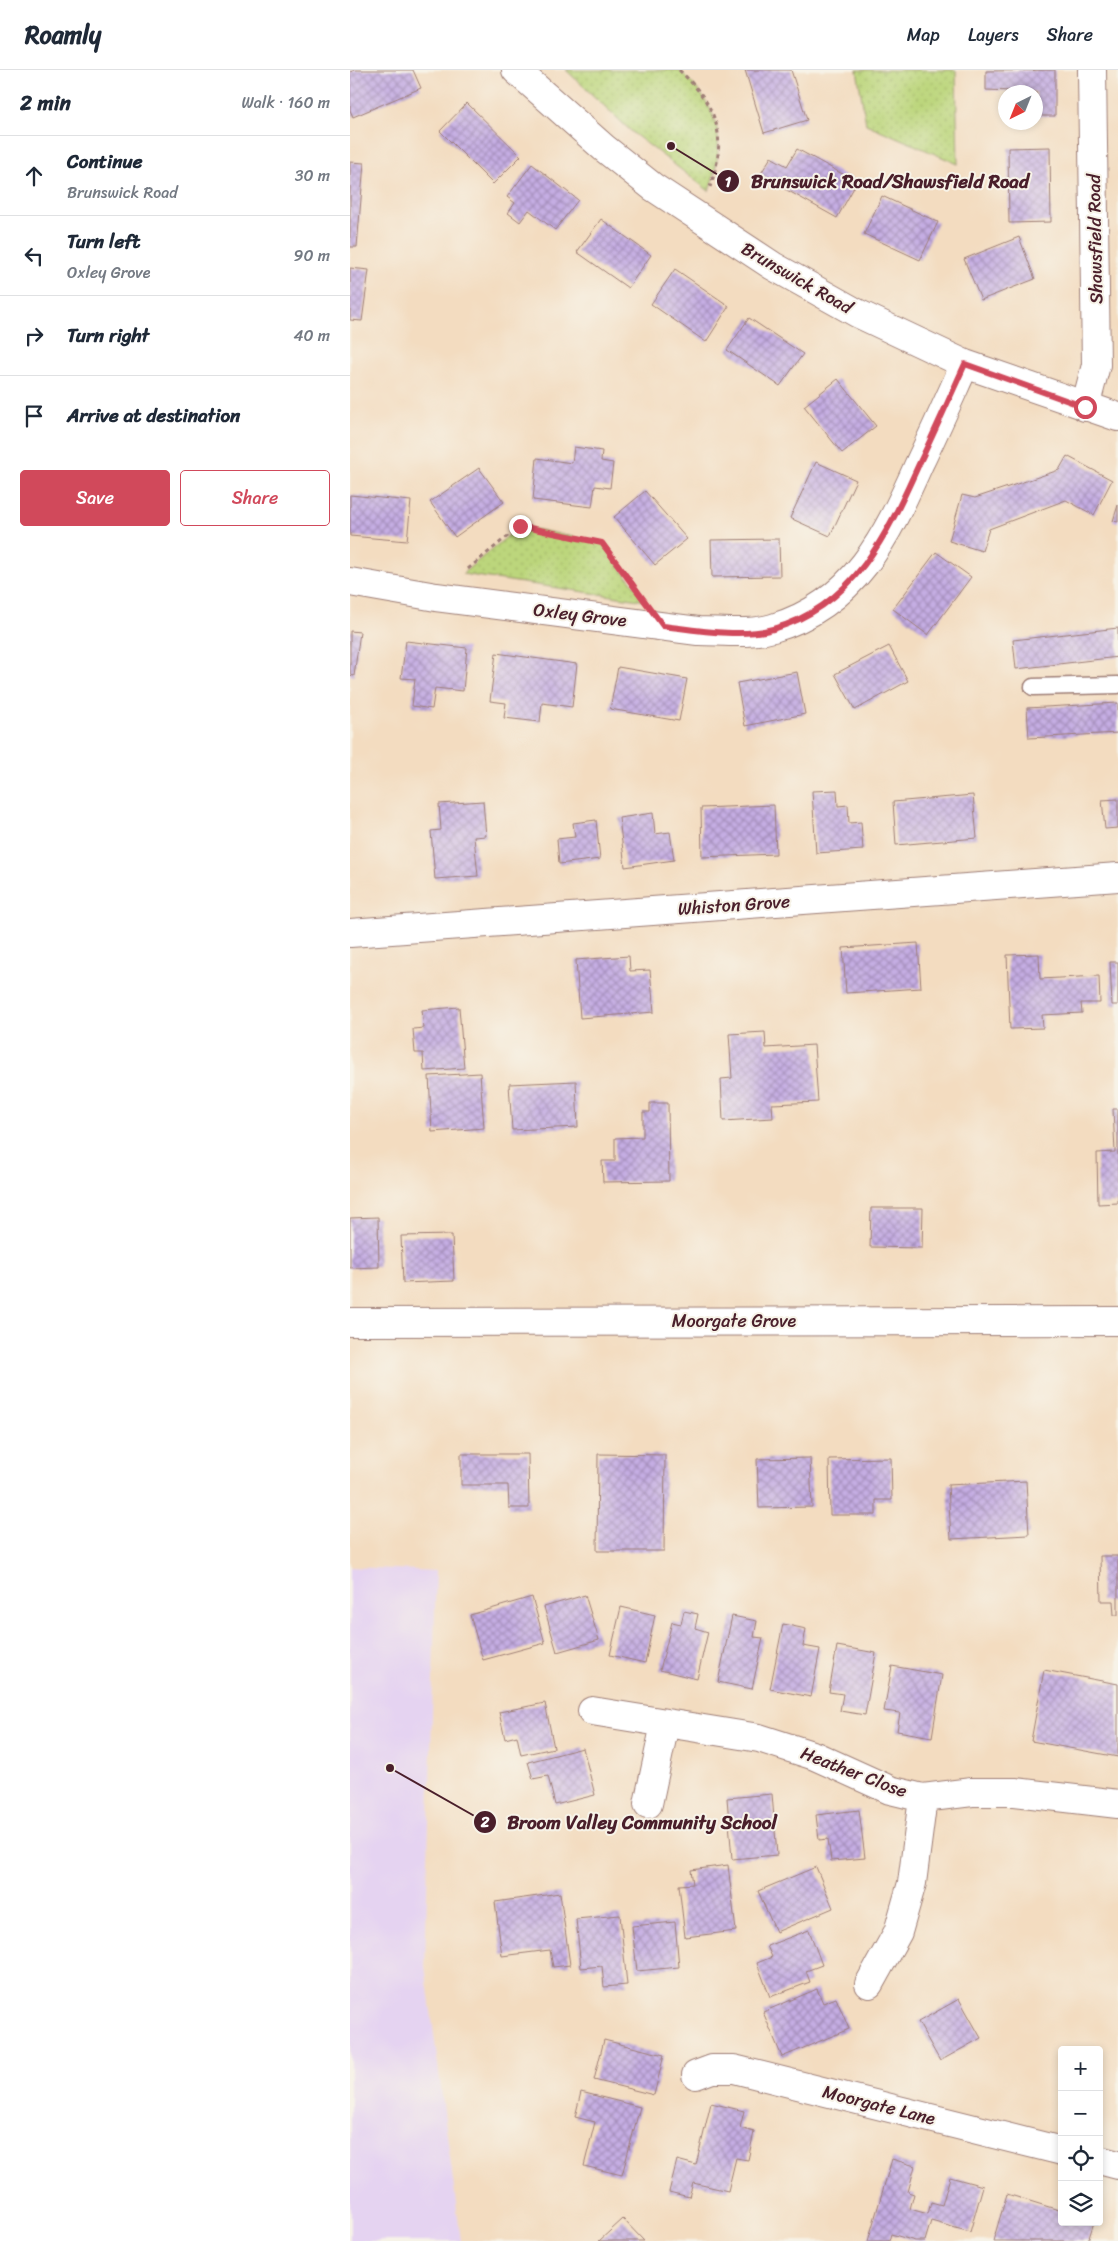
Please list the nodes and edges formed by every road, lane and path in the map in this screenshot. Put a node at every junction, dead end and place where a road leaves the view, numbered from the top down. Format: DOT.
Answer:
graph roads {
  1 [pos="516,70"];
  2 [pos="679,70"];
  3 [pos="1092,70"];
  4 [pos="700,220"];
  5 [pos="965,364"];
  6 [pos="1085,407"];
  7 [pos="1118,417"];
  8 [pos="350,582"];
  9 [pos="436,597"];
  10 [pos="663,626"];
  11 [pos="1118,685"];
  12 [pos="1034,687"];
  13 [pos="1118,877"];
  14 [pos="350,933"];
  15 [pos="1118,1320"];
  16 [pos="350,1322"];
  17 [pos="592,1711"];
  18 [pos="665,1724"];
  19 [pos="923,1798"];
  20 [pos="648,1804"];
  21 [pos="1118,1804"];
  22 [pos="870,1984"];
  23 [pos="696,2075"];
  24 [pos="1058,2150"];
  25 [pos="1103,2161"];
  26 [pos="1118,2165"];
  1 -- 4 [label="street, Brunswick Road"];
  2 -- 4 [label="path"];
  3 -- 6 [label="street, Shawsfield Road"];
  4 -- 5 [label="street, Brunswick Road"];
  5 -- 6 [label="street, Brunswick Road"];
  5 -- 10 [label="street, Oxley Grove"];
  6 -- 7 [label="street, Brunswick Road"];
  8 -- 9 [label="street, Oxley Grove"];
  9 -- 10 [label="street, Oxley Grove"];
  9 -- 10 [label="path"];
  11 -- 12 [label="lane"];
  13 -- 14 [label="street, Whiston Grove"];
  15 -- 16 [label="street, Moorgate Grove"];
  17 -- 18 [label="street, Heather Close"];
  18 -- 19 [label="street, Heather Close"];
  18 -- 20 [label="street"];
  19 -- 21 [label="street, Heather Close"];
  19 -- 22 [label="street"];
  23 -- 24 [label="street, Moorgate Lane"];
  25 -- 26 [label="street"];
}
